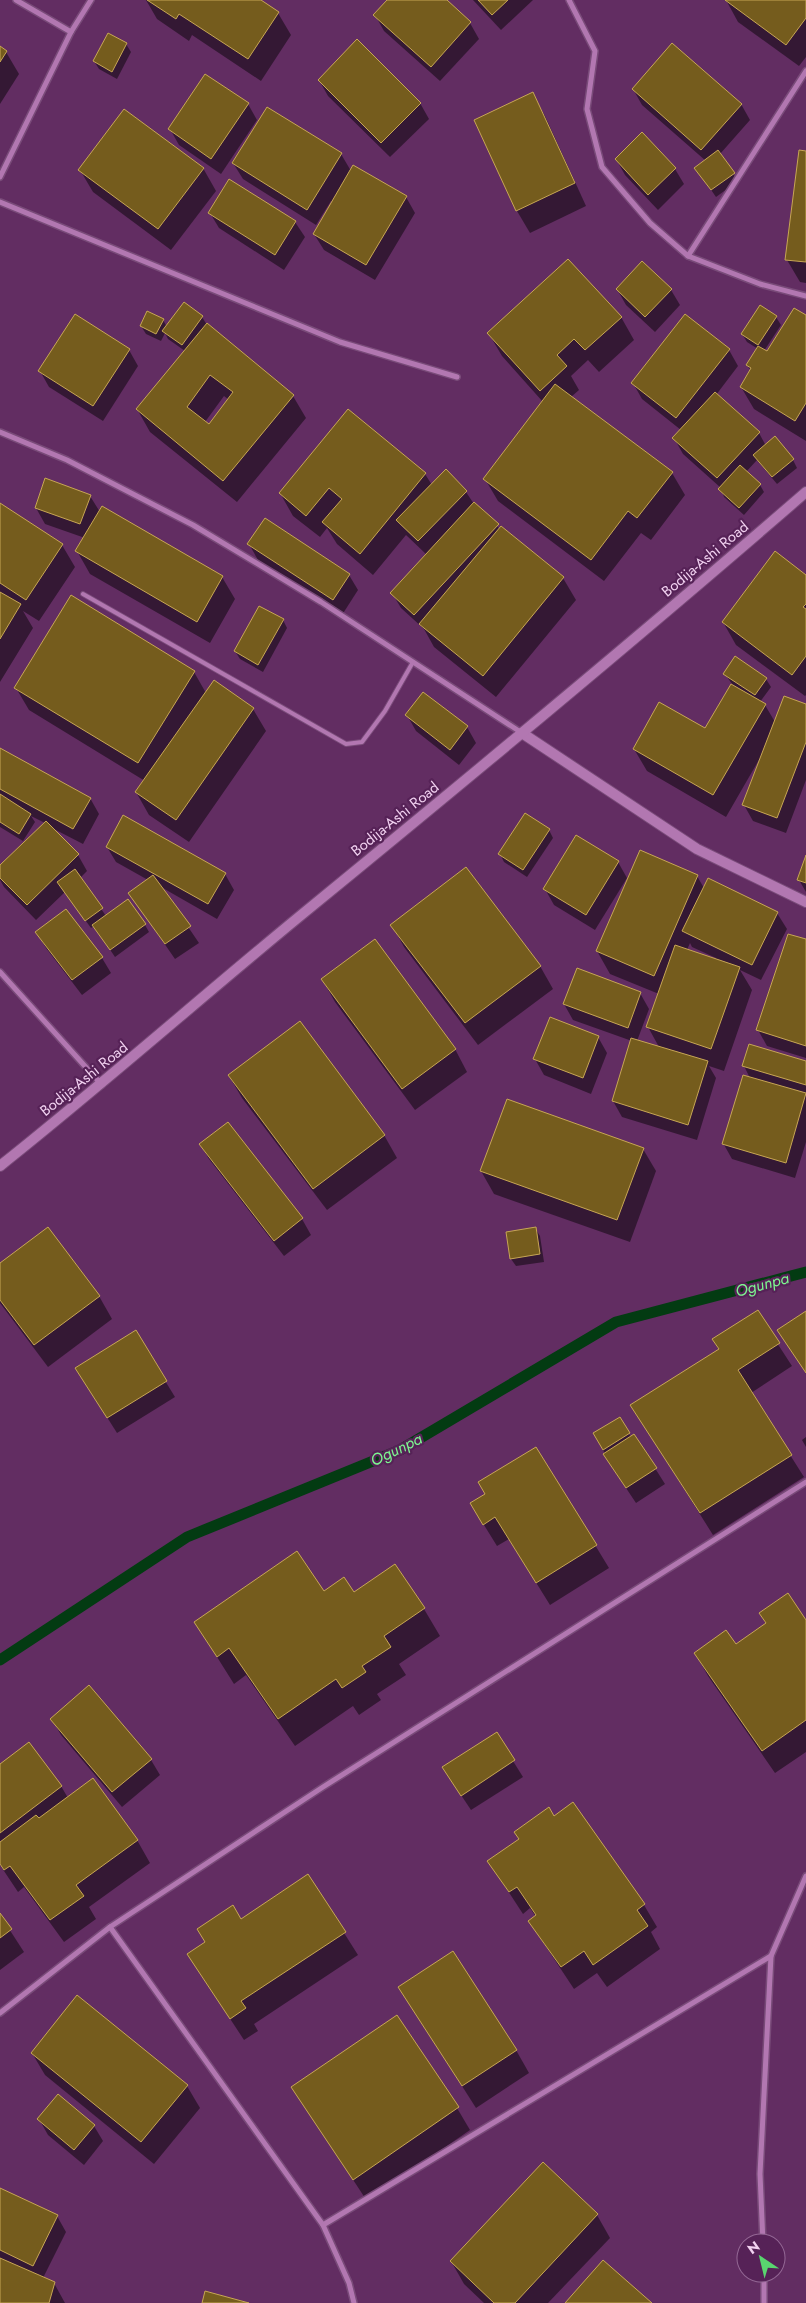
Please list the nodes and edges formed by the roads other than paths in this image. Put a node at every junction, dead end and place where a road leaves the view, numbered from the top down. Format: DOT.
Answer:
graph roads {
  1 [pos="16,0"];
  2 [pos="91,0"];
  3 [pos="569,0"];
  4 [pos="71,32"];
  5 [pos="806,71"];
  6 [pos="0,177"];
  7 [pos="0,202"];
  8 [pos="688,256"];
  9 [pos="806,296"];
  10 [pos="457,376"];
  11 [pos="0,432"];
  12 [pos="806,492"];
  13 [pos="83,594"];
  14 [pos="413,662"];
  15 [pos="522,733"];
  16 [pos="806,902"];
  17 [pos="0,972"];
  18 [pos="102,1085"];
  19 [pos="0,1166"];
  20 [pos="806,1482"];
  21 [pos="806,1876"];
  22 [pos="110,1927"];
  23 [pos="771,1956"];
  24 [pos="0,2013"];
  25 [pos="323,2225"];
  26 [pos="763,2233"];
  27 [pos="764,2283"];
  28 [pos="354,2303"];
  29 [pos="764,2303"];
  1 -- 4 [label="street"];
  2 -- 4 [label="street"];
  3 -- 8 [label="street"];
  4 -- 6 [label="street"];
  5 -- 8 [label="street"];
  7 -- 10 [label="street"];
  8 -- 9 [label="street"];
  11 -- 14 [label="street"];
  12 -- 15 [label="street, Bodija-Ashi Road"];
  13 -- 14 [label="lane"];
  14 -- 15 [label="street"];
  15 -- 16 [label="street"];
  15 -- 18 [label="street, Bodija-Ashi Road"];
  17 -- 18 [label="street"];
  18 -- 19 [label="street, Bodija-Ashi Road"];
  20 -- 22 [label="street"];
  21 -- 23 [label="street"];
  22 -- 24 [label="street"];
  22 -- 25 [label="street"];
  23 -- 25 [label="street"];
  23 -- 26 [label="street"];
  25 -- 28 [label="street"];
  27 -- 29 [label="street"];
}
